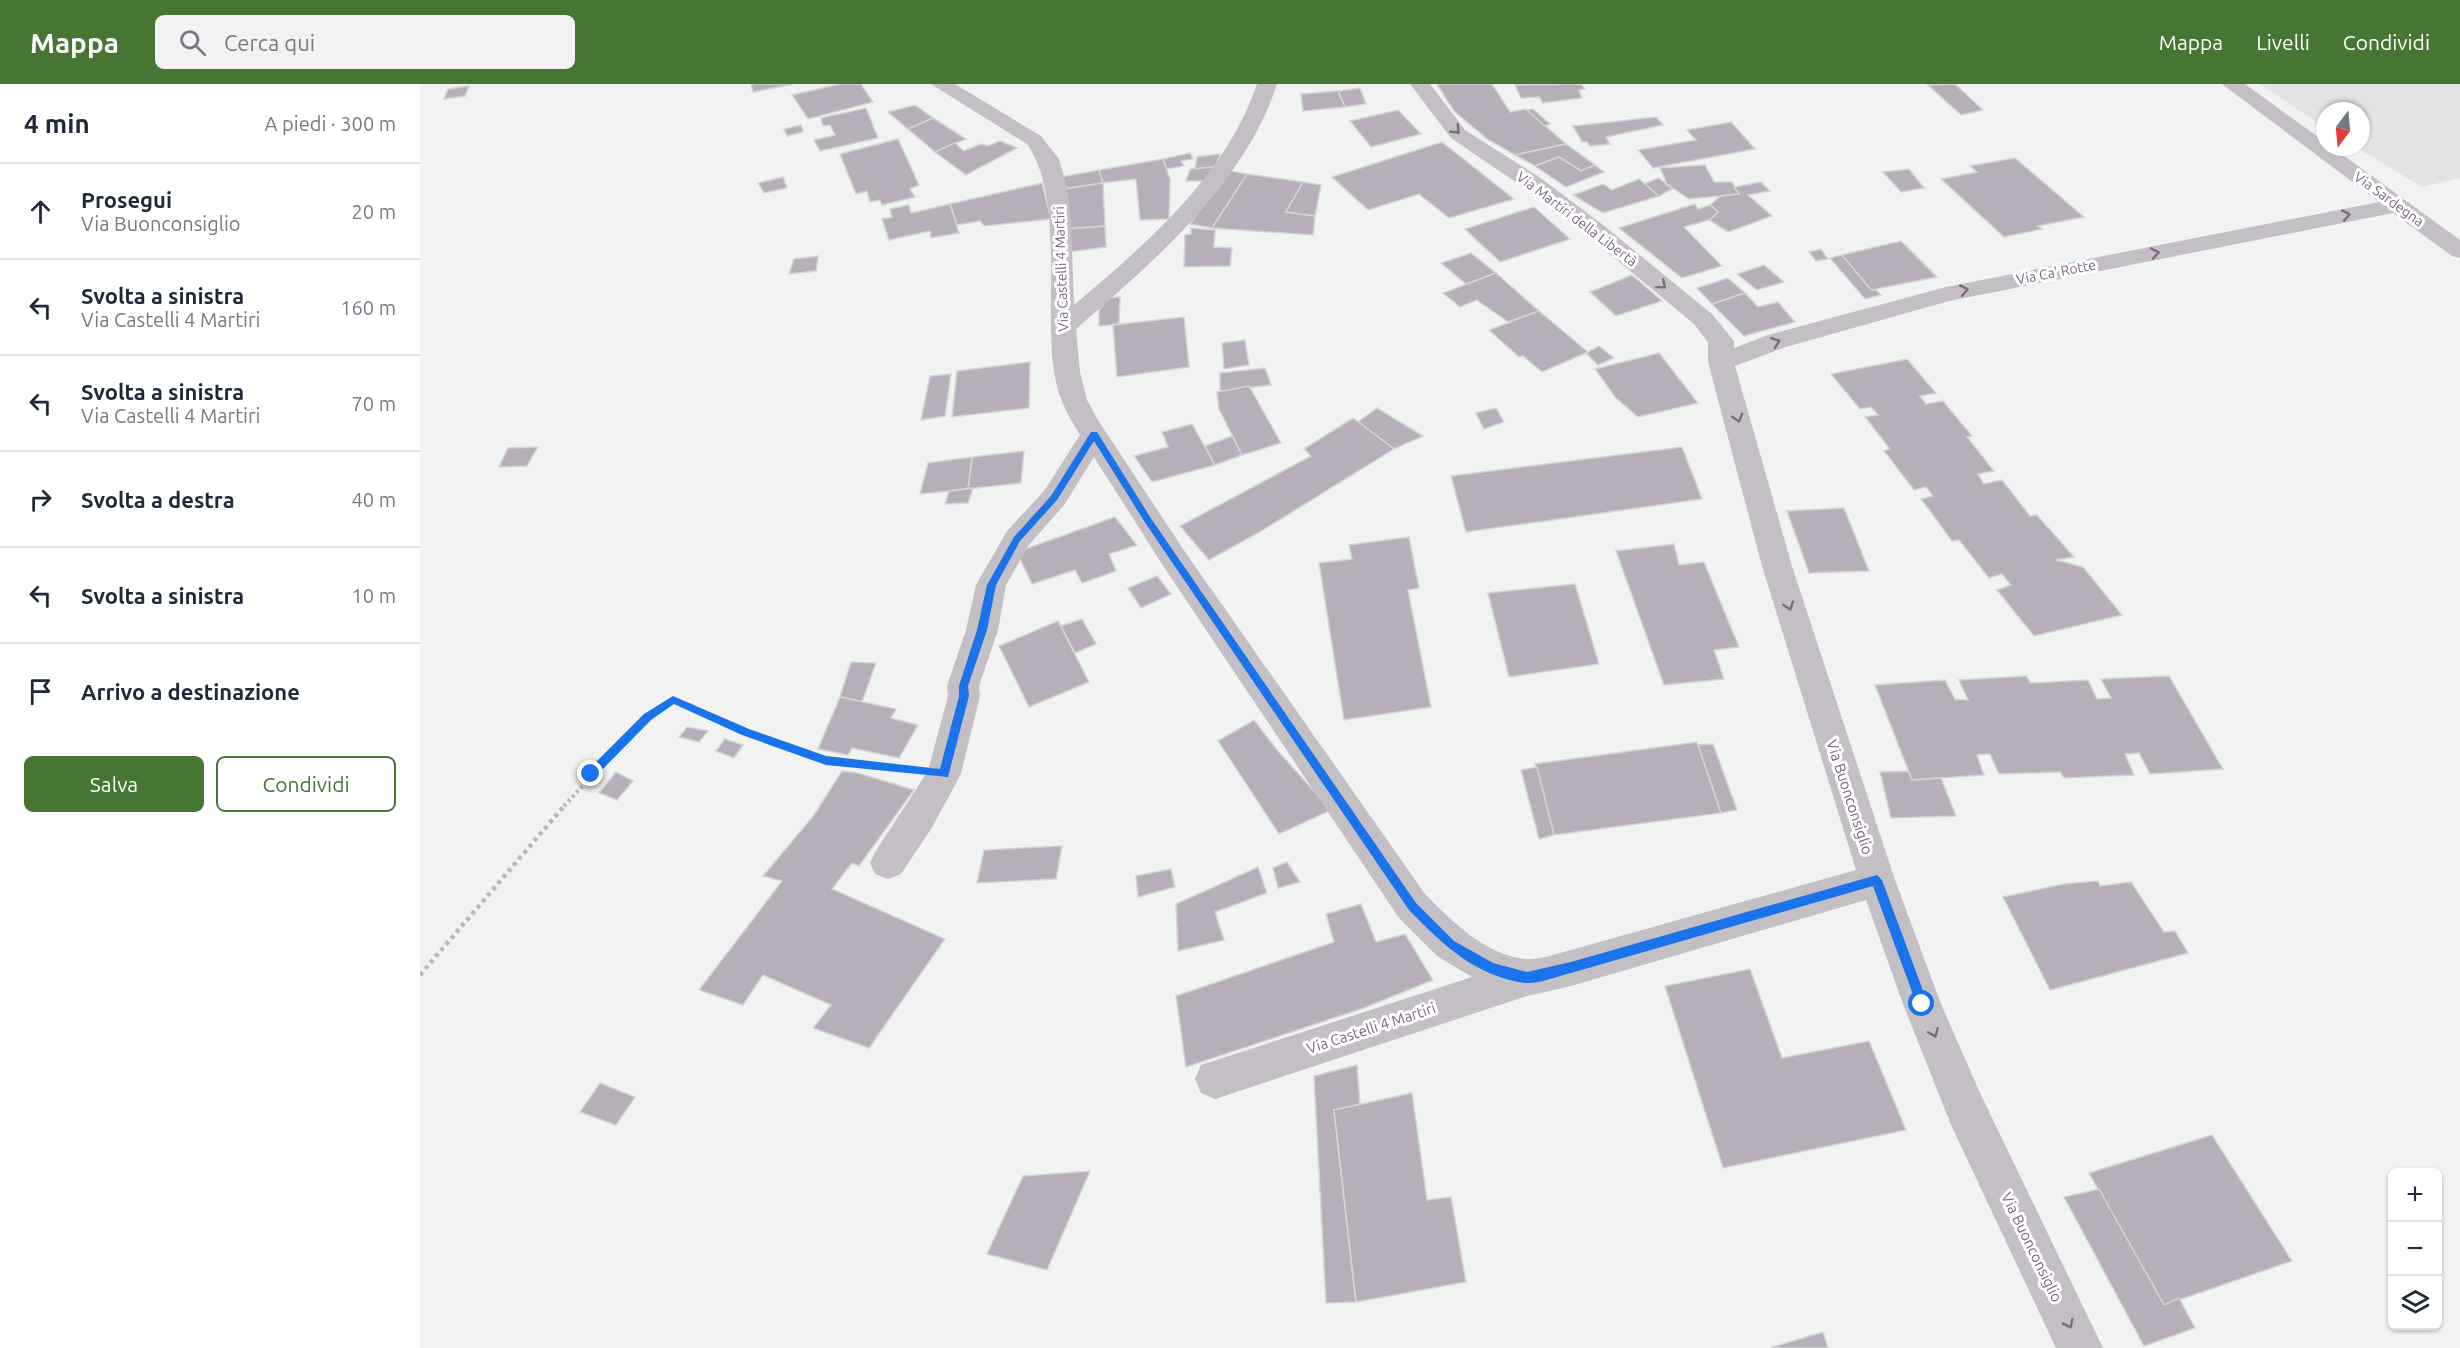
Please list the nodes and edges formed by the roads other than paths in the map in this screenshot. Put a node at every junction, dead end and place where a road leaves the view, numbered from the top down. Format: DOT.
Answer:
graph roads {
  1 [pos="941,84"];
  2 [pos="1267,84"];
  3 [pos="1420,84"];
  4 [pos="2232,84"];
  5 [pos="2398,205"];
  6 [pos="2460,251"];
  7 [pos="1062,328"];
  8 [pos="1721,362"];
  9 [pos="1094,434"];
  10 [pos="888,863"];
  11 [pos="1877,880"];
  12 [pos="1527,978"];
  13 [pos="1215,1079"];
  14 [pos="2080,1348"];
  1 -- 7 [label="street, Via Castelli 4 Martiri"];
  2 -- 7 [label="street"];
  3 -- 8 [label="street, Via Martiri della Libertà, one-way"];
  4 -- 5 [label="street, Via Sardegna"];
  5 -- 6 [label="street, Via Sardegna"];
  8 -- 5 [label="street, Via Ca' Rotte, one-way"];
  7 -- 9 [label="street, Via Castelli 4 Martiri"];
  8 -- 11 [label="street, Via Buonconsiglio, one-way"];
  9 -- 10 [label="street"];
  9 -- 12 [label="street, Via Castelli 4 Martiri"];
  11 -- 12 [label="street, Via Castelli 4 Martiri"];
  11 -- 14 [label="street, Via Buonconsiglio, one-way"];
  12 -- 13 [label="street, Via Castelli 4 Martiri"];
}
